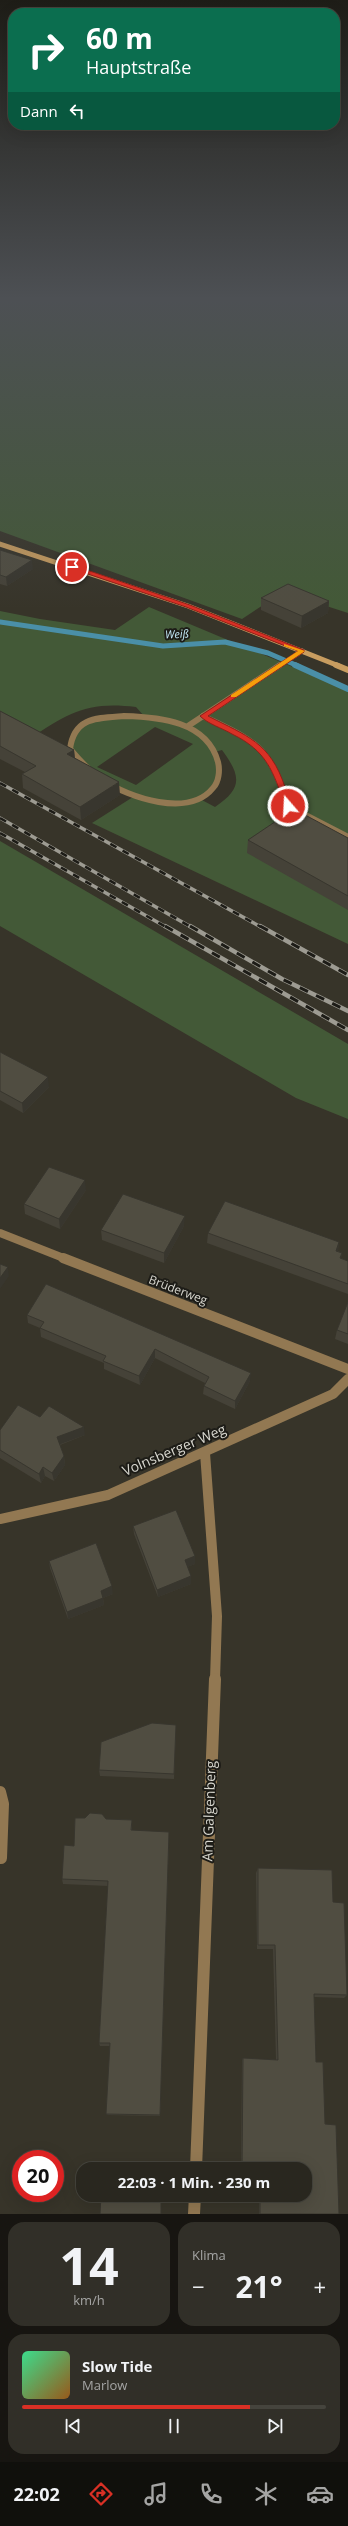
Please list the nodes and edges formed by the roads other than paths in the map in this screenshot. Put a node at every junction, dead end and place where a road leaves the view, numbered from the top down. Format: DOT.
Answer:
graph roads {
  1 [pos="0,544"];
  2 [pos="302,651"];
  3 [pos="348,670"];
  4 [pos="203,716"];
  5 [pos="188,726"];
  6 [pos="348,838"];
  7 [pos="0,1233"];
  8 [pos="348,1369"];
  9 [pos="348,1379"];
  10 [pos="205,1453"];
  11 [pos="0,1519"];
  12 [pos="0,1792"];
  13 [pos="1,1858"];
  14 [pos="196,2162"];
  15 [pos="194,2202"];
  16 [pos="194,2214"];
  1 -- 2 [label="main road"];
  2 -- 3 [label="main road"];
  2 -- 4 [label="street"];
  4 -- 5 [label="street"];
  4 -- 6 [label="street"];
  5 -- 5 [label="street"];
  7 -- 8 [label="street, Brüderweg"];
  9 -- 10 [label="street, Volnsberger Weg"];
  10 -- 11 [label="street, Volnsberger Weg"];
  10 -- 14 [label="street, Am Galgenberg"];
  12 -- 13 [label="street"];
  15 -- 16 [label="street"];
}
